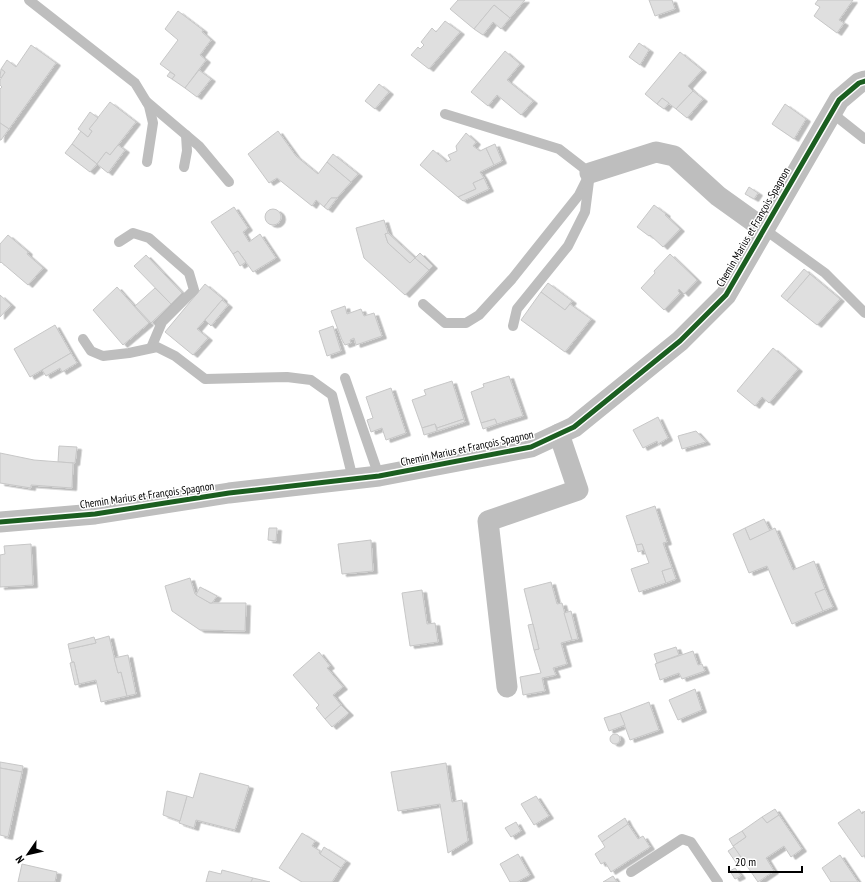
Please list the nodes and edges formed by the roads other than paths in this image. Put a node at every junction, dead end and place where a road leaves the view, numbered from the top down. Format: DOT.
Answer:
graph roads {
  1 [pos="29,0"];
  2 [pos="865,81"];
  3 [pos="147,102"];
  4 [pos="832,113"];
  5 [pos="445,114"];
  6 [pos="186,135"];
  7 [pos="865,139"];
  8 [pos="147,162"];
  9 [pos="184,167"];
  10 [pos="590,173"];
  11 [pos="230,182"];
  12 [pos="764,229"];
  13 [pos="119,242"];
  14 [pos="423,304"];
  15 [pos="865,313"];
  16 [pos="513,326"];
  17 [pos="83,339"];
  18 [pos="151,348"];
  19 [pos="345,378"];
  20 [pos="559,434"];
  21 [pos="379,476"];
  22 [pos="353,479"];
  23 [pos="0,522"];
  24 [pos="507,687"];
  25 [pos="631,872"];
  26 [pos="718,882"];
  1 -- 3 [label="lane"];
  2 -- 4 [label="street, Chemin Marius et François Spagnon"];
  3 -- 6 [label="lane"];
  3 -- 8 [label="lane"];
  4 -- 7 [label="lane"];
  4 -- 12 [label="street, Chemin Marius et François Spagnon"];
  5 -- 10 [label="lane"];
  6 -- 9 [label="lane"];
  6 -- 11 [label="lane"];
  10 -- 12 [label="street"];
  10 -- 14 [label="lane"];
  10 -- 16 [label="lane"];
  12 -- 15 [label="lane"];
  12 -- 20 [label="street, Chemin Marius et François Spagnon"];
  13 -- 18 [label="lane"];
  17 -- 18 [label="lane"];
  18 -- 22 [label="lane"];
  19 -- 21 [label="lane"];
  20 -- 21 [label="street, Chemin Marius et François Spagnon"];
  20 -- 24 [label="street"];
  21 -- 22 [label="street, Chemin Marius et François Spagnon"];
  22 -- 23 [label="street, Chemin Marius et François Spagnon"];
  25 -- 26 [label="lane"];
}
